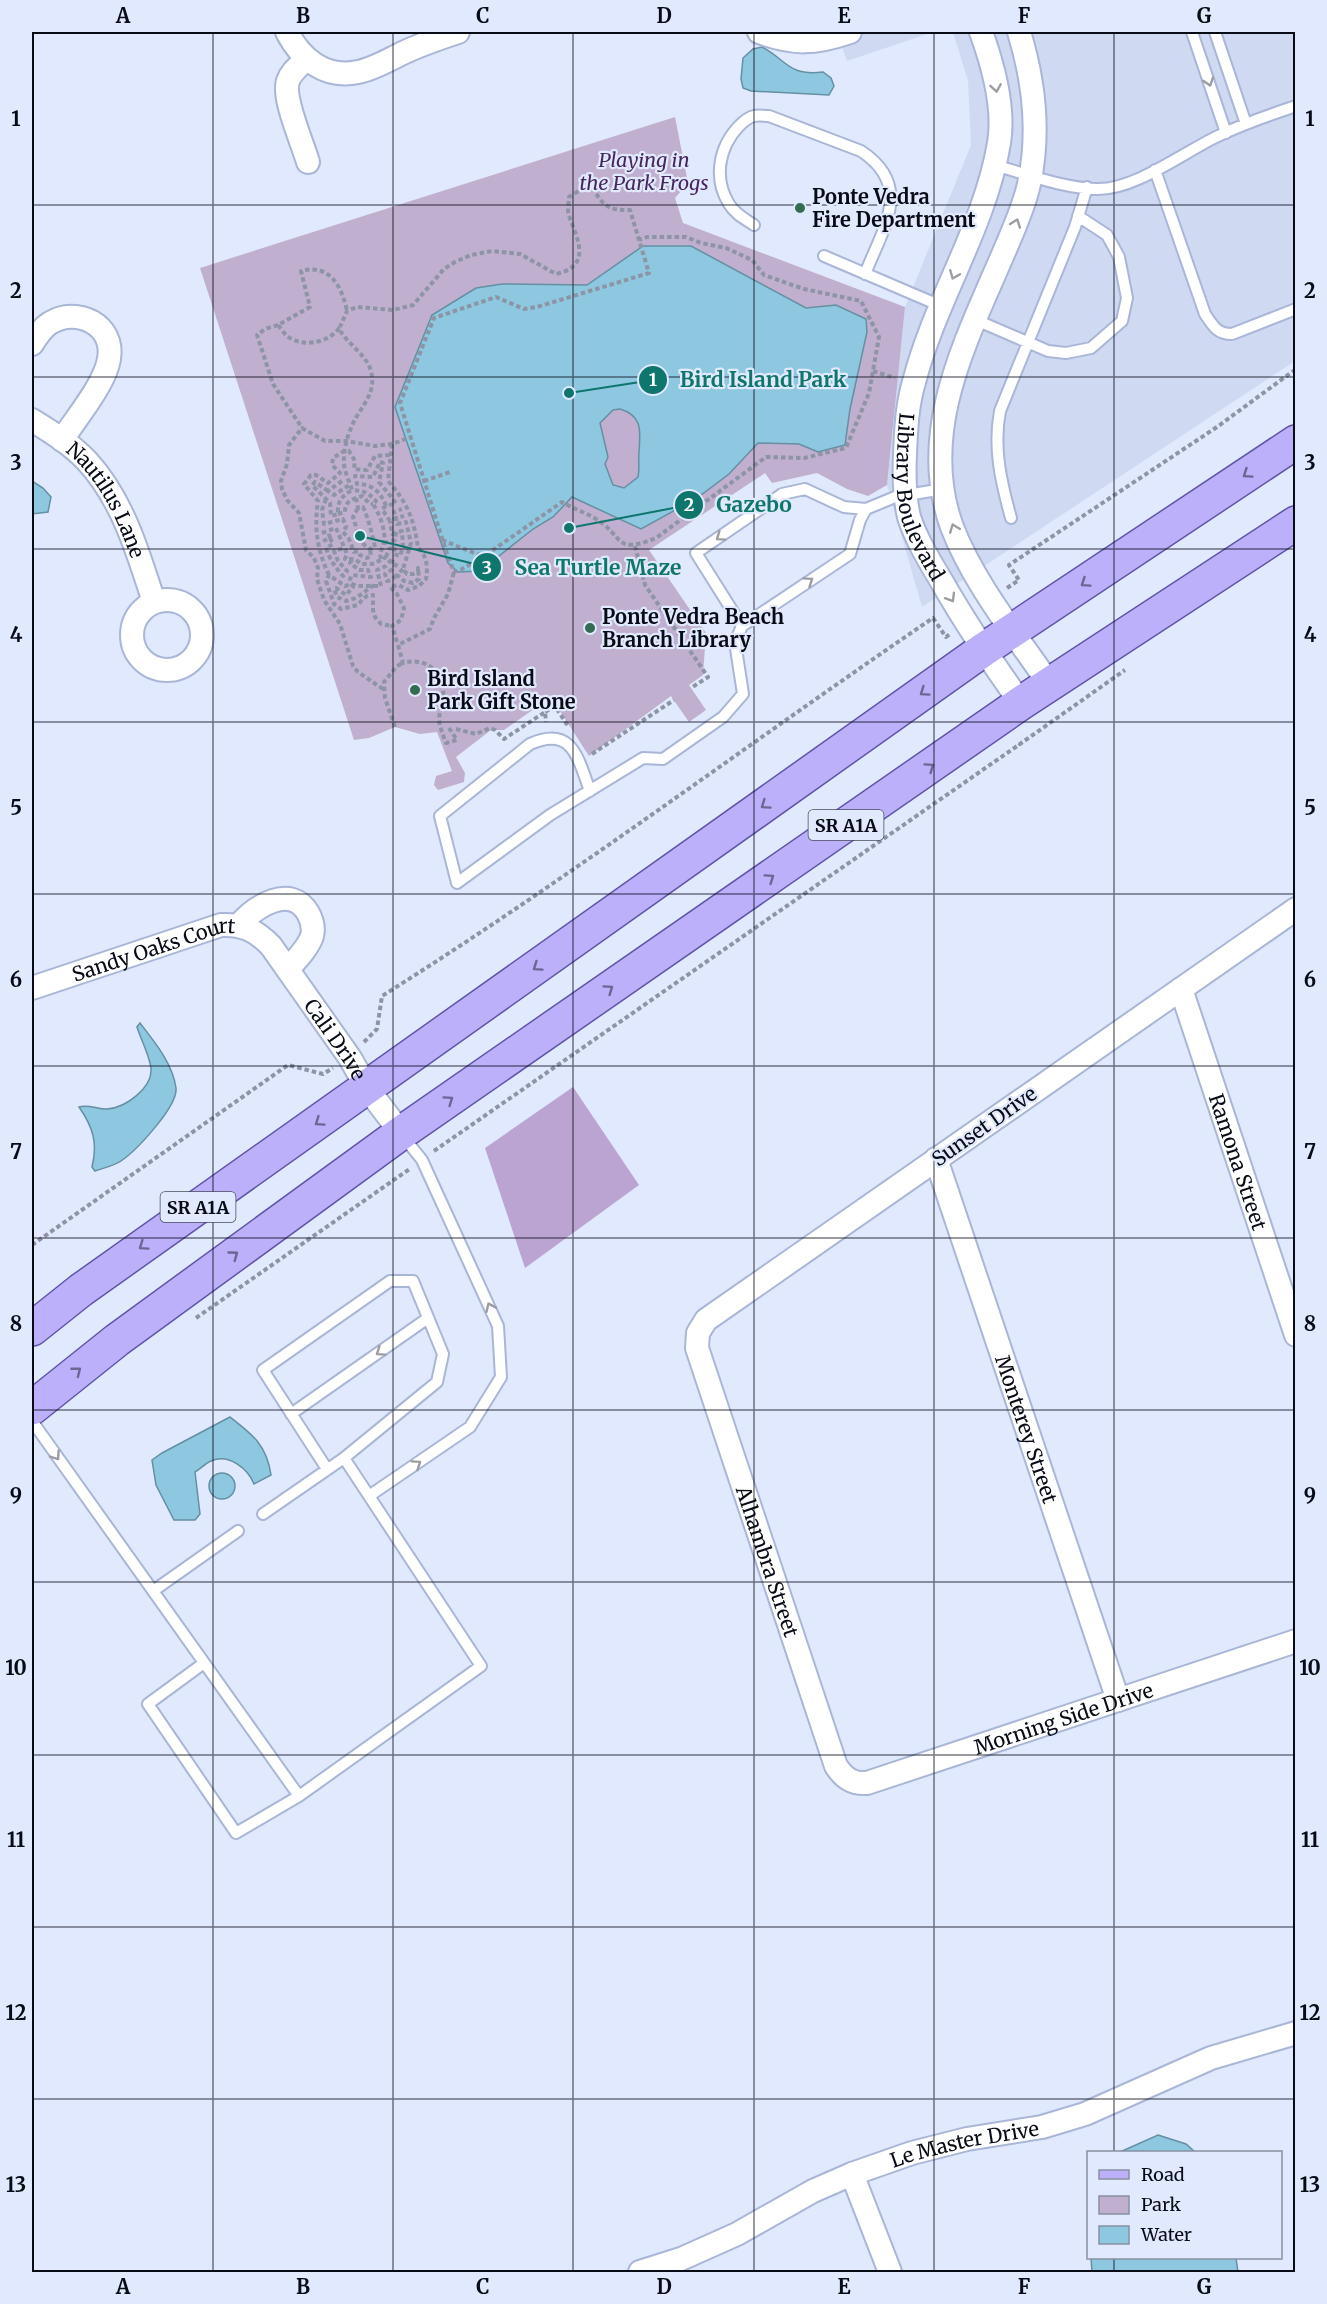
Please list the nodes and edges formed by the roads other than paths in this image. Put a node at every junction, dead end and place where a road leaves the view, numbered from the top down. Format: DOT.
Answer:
graph roads {
  1 [pos="287,32"];
  2 [pos="759,32"];
  3 [pos="850,32"];
  4 [pos="981,32"];
  5 [pos="1019,32"];
  6 [pos="1192,32"];
  7 [pos="449,33"];
  8 [pos="1216,36"];
  9 [pos="1198,47"];
  10 [pos="313,64"];
  11 [pos="1296,106"];
  12 [pos="1246,124"];
  13 [pos="1226,133"];
  14 [pos="308,162"];
  15 [pos="993,165"];
  16 [pos="1155,170"];
  17 [pos="1030,175"];
  18 [pos="1087,188"];
  19 [pos="1078,216"];
  20 [pos="754,225"];
  21 [pos="824,256"];
  22 [pos="865,274"];
  23 [pos="941,306"];
  24 [pos="1296,309"];
  25 [pos="976,320"];
  26 [pos="1027,341"];
  27 [pos="32,344"];
  28 [pos="32,420"];
  29 [pos="62,440"];
  30 [pos="1296,442"];
  31 [pos="943,489"];
  32 [pos="905,496"];
  33 [pos="866,508"];
  34 [pos="1011,518"];
  35 [pos="1296,523"];
  36 [pos="154,602"];
  37 [pos="742,626"];
  38 [pos="1013,631"];
  39 [pos="983,650"];
  40 [pos="1050,685"];
  41 [pos="1021,704"];
  42 [pos="590,791"];
  43 [pos="1296,909"];
  44 [pos="239,925"];
  45 [pos="271,946"];
  46 [pos="288,969"];
  47 [pos="32,988"];
  48 [pos="1181,989"];
  49 [pos="367,1088"];
  50 [pos="401,1133"];
  51 [pos="936,1159"];
  52 [pos="428,1318"];
  53 [pos="32,1329"];
  54 [pos="1296,1335"];
  55 [pos="700,1357"];
  56 [pos="32,1407"];
  57 [pos="291,1414"];
  58 [pos="32,1421"];
  59 [pos="344,1458"];
  60 [pos="327,1469"];
  61 [pos="369,1496"];
  62 [pos="263,1514"];
  63 [pos="238,1531"];
  64 [pos="153,1591"];
  65 [pos="1296,1641"];
  66 [pos="204,1663"];
  67 [pos="1118,1700"];
  68 [pos="836,1766"];
  69 [pos="299,1796"];
  70 [pos="1296,2033"];
  71 [pos="852,2174"];
  72 [pos="640,2272"];
  73 [pos="890,2272"];
  1 -- 10 [label="street"];
  2 -- 3 [label="street"];
  4 -- 15 [label="street, Library Boulevard, one-way"];
  5 -- 17 [label="street, Library Boulevard"];
  6 -- 9 [label="lane"];
  7 -- 10 [label="street"];
  8 -- 9 [label="lane"];
  8 -- 12 [label="lane"];
  9 -- 13 [label="lane, one-way"];
  10 -- 14 [label="street"];
  11 -- 12 [label="lane"];
  12 -- 13 [label="lane"];
  13 -- 16 [label="lane"];
  15 -- 17 [label="lane"];
  15 -- 23 [label="street, Library Boulevard, one-way"];
  16 -- 18 [label="lane"];
  16 -- 24 [label="lane"];
  17 -- 18 [label="lane"];
  25 -- 17 [label="street, Library Boulevard, one-way"];
  18 -- 19 [label="lane"];
  19 -- 26 [label="lane"];
  19 -- 26 [label="lane"];
  20 -- 22 [label="lane"];
  21 -- 22 [label="lane"];
  22 -- 23 [label="lane"];
  23 -- 25 [label="street"];
  23 -- 32 [label="street, Library Boulevard"];
  25 -- 26 [label="lane"];
  25 -- 31 [label="street, Library Boulevard"];
  26 -- 34 [label="lane"];
  27 -- 29 [label="street"];
  28 -- 29 [label="street, Nautilus Lane"];
  29 -- 36 [label="street, Nautilus Lane"];
  30 -- 38 [label="main road, SR A1A, one-way"];
  31 -- 32 [label="lane"];
  38 -- 31 [label="street, Library Boulevard, one-way"];
  32 -- 33 [label="lane"];
  32 -- 39 [label="street, Library Boulevard, one-way"];
  37 -- 33 [label="lane, one-way"];
  33 -- 37 [label="lane, one-way"];
  35 -- 40 [label="main road, SR A1A"];
  37 -- 42 [label="lane"];
  38 -- 39 [label="main road, SR A1A"];
  38 -- 40 [label="street, Library Boulevard"];
  39 -- 41 [label="street, Library Boulevard"];
  39 -- 49 [label="main road, SR A1A, one-way"];
  40 -- 41 [label="main road, SR A1A"];
  50 -- 41 [label="main road, SR A1A, one-way"];
  42 -- 42 [label="lane"];
  43 -- 48 [label="street, Sunset Drive"];
  44 -- 45 [label="street, Sandy Oaks Court"];
  44 -- 46 [label="street"];
  44 -- 47 [label="street, Sandy Oaks Court"];
  45 -- 46 [label="street, Cali Drive"];
  46 -- 49 [label="street, Cali Drive"];
  48 -- 51 [label="street, Sunset Drive"];
  48 -- 54 [label="street, Ramona Street"];
  49 -- 50 [label="street, Cali Drive"];
  49 -- 53 [label="main road, SR A1A, one-way"];
  56 -- 50 [label="main road, SR A1A, one-way"];
  61 -- 50 [label="lane, one-way"];
  51 -- 55 [label="street, Sunset Drive"];
  51 -- 67 [label="street, Monterey Street"];
  52 -- 57 [label="lane, one-way"];
  52 -- 57 [label="lane"];
  52 -- 59 [label="lane"];
  55 -- 68 [label="street, Alhambra Street"];
  57 -- 60 [label="lane"];
  58 -- 64 [label="lane, one-way"];
  59 -- 60 [label="lane"];
  59 -- 61 [label="lane"];
  60 -- 62 [label="lane"];
  61 -- 69 [label="lane"];
  63 -- 64 [label="lane"];
  64 -- 66 [label="lane"];
  65 -- 67 [label="street, Morning Side Drive"];
  66 -- 69 [label="lane"];
  66 -- 69 [label="lane"];
  67 -- 68 [label="street, Morning Side Drive"];
  70 -- 71 [label="street, Le Master Drive"];
  71 -- 72 [label="street, Le Master Drive"];
  71 -- 73 [label="street"];
}
